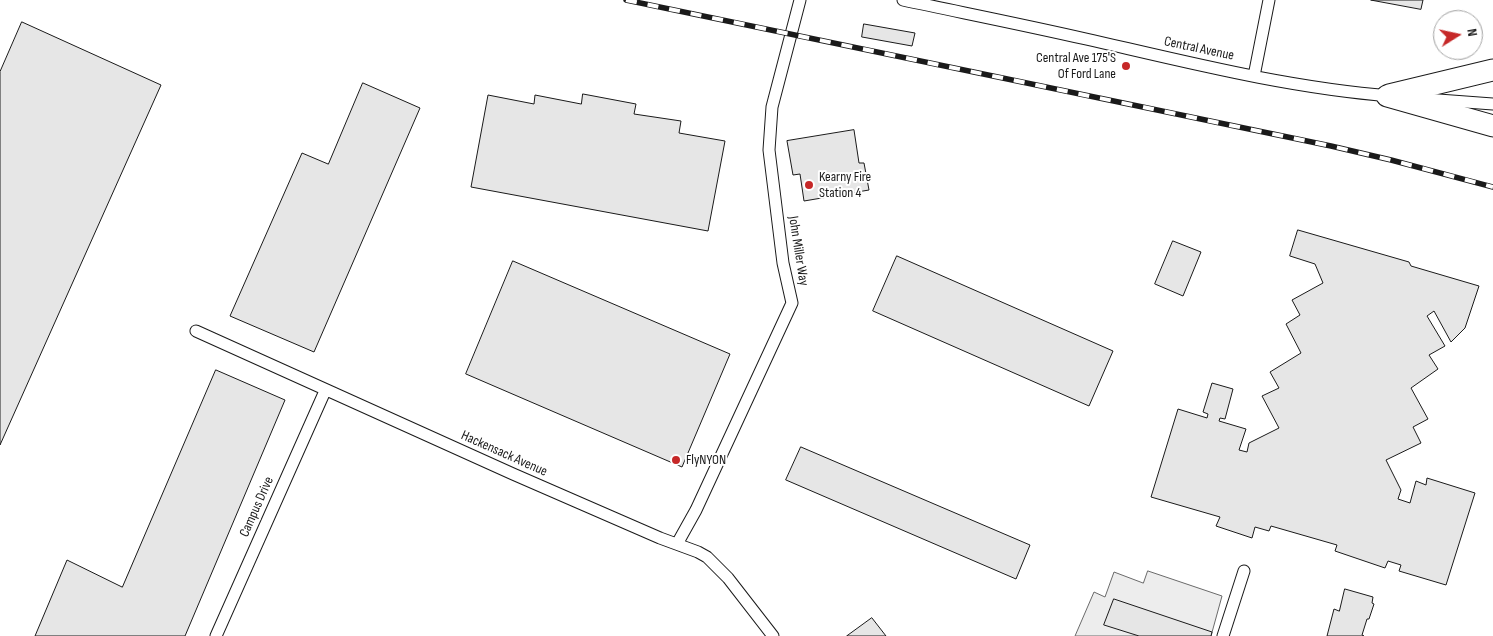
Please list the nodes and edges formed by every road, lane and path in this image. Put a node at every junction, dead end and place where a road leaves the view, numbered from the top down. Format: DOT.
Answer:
graph roads {
  1 [pos="800,0"];
  2 [pos="904,0"];
  3 [pos="1269,0"];
  4 [pos="1493,70"];
  5 [pos="1254,76"];
  6 [pos="1387,96"];
  7 [pos="1493,104"];
  8 [pos="1493,126"];
  9 [pos="196,331"];
  10 [pos="325,390"];
  11 [pos="677,544"];
  12 [pos="1244,571"];
  13 [pos="216,636"];
  14 [pos="773,636"];
  15 [pos="1223,636"];
  1 -- 11 [label="street, John Miller Way"];
  2 -- 5 [label="street, Central Avenue"];
  3 -- 5 [label="street"];
  4 -- 6 [label="highway"];
  5 -- 6 [label="street, Central Avenue"];
  6 -- 7 [label="street, Central Avenue"];
  6 -- 8 [label="highway"];
  9 -- 10 [label="street, Hackensack Avenue"];
  10 -- 11 [label="street, Hackensack Avenue"];
  10 -- 13 [label="street, Campus Drive"];
  11 -- 14 [label="street, Hackensack Avenue"];
  12 -- 15 [label="street"];
}
